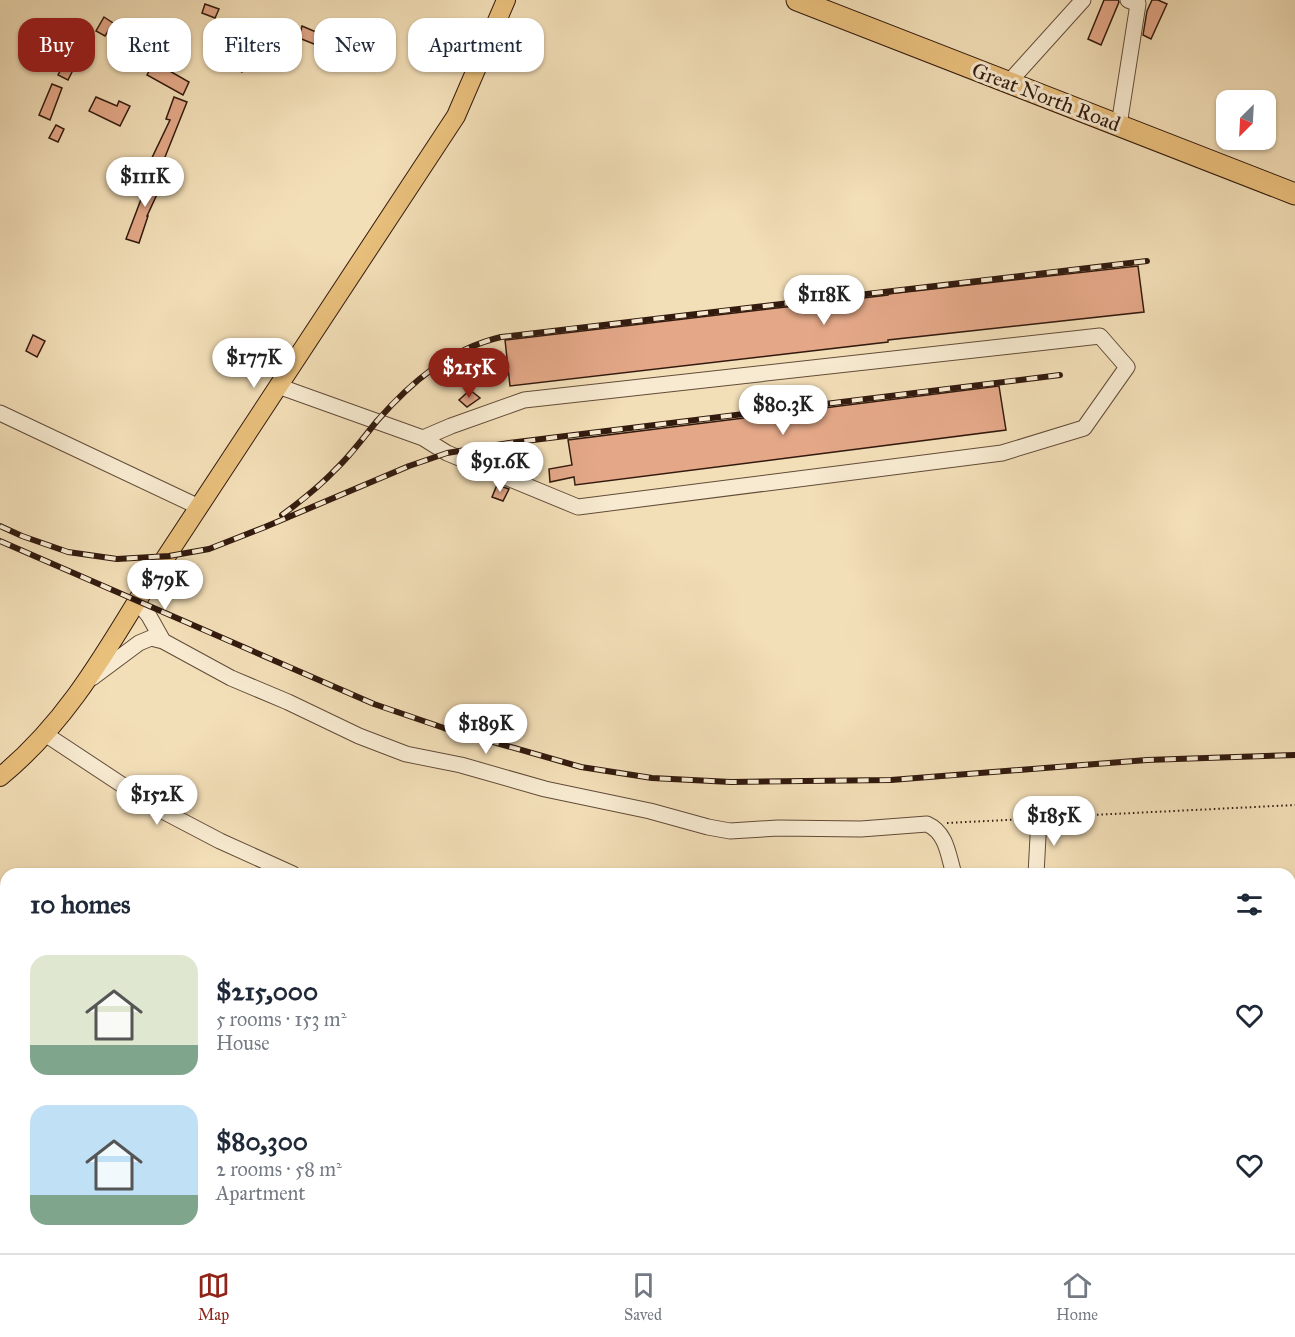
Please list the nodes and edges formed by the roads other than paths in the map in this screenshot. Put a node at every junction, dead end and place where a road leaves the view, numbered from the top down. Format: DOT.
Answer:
graph roads {
  1 [pos="506,0"];
  2 [pos="797,0"];
  3 [pos="1083,0"];
  4 [pos="1128,0"];
  5 [pos="1009,82"];
  6 [pos="1119,125"];
  7 [pos="1295,194"];
  8 [pos="278,386"];
  9 [pos="0,413"];
  10 [pos="423,438"];
  11 [pos="199,507"];
  12 [pos="137,602"];
  13 [pos="164,641"];
  14 [pos="89,679"];
  15 [pos="45,734"];
  16 [pos="0,777"];
  17 [pos="1039,818"];
  18 [pos="280,868"];
  19 [pos="952,868"];
  20 [pos="1036,868"];
  1 -- 8 [label="main road"];
  2 -- 5 [label="highway, Great North Road"];
  3 -- 5 [label="street"];
  4 -- 6 [label="street"];
  5 -- 6 [label="highway, Great North Road"];
  6 -- 7 [label="highway, Great North Road"];
  8 -- 10 [label="street"];
  8 -- 11 [label="main road"];
  9 -- 11 [label="street"];
  10 -- 10 [label="street"];
  11 -- 12 [label="main road"];
  12 -- 13 [label="street"];
  12 -- 14 [label="main road"];
  13 -- 14 [label="street"];
  13 -- 19 [label="street"];
  14 -- 15 [label="main road"];
  15 -- 16 [label="main road"];
  15 -- 18 [label="street"];
  17 -- 20 [label="street"];
}
